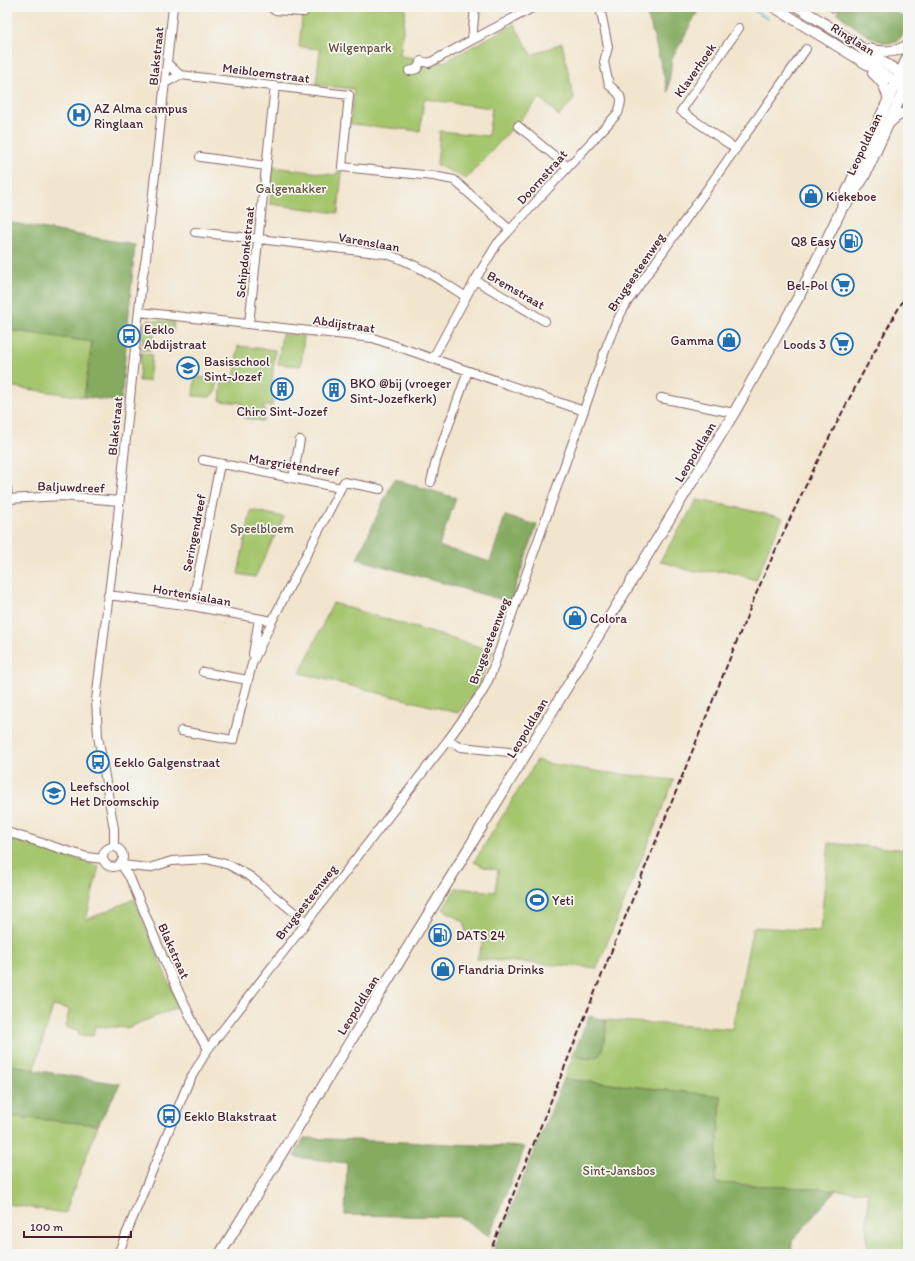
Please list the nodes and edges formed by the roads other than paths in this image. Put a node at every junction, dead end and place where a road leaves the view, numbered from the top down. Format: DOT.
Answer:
graph roads {
  1 [pos="173,7"];
  2 [pos="271,7"];
  3 [pos="308,7"];
  4 [pos="475,7"];
  5 [pos="534,7"];
  6 [pos="600,7"];
  7 [pos="774,7"];
  8 [pos="798,7"];
  9 [pos="739,28"];
  10 [pos="472,40"];
  11 [pos="855,43"];
  12 [pos="908,45"];
  13 [pos="806,49"];
  14 [pos="908,56"];
  15 [pos="167,63"];
  16 [pos="867,65"];
  17 [pos="409,72"];
  18 [pos="180,75"];
  19 [pos="904,82"];
  20 [pos="165,83"];
  21 [pos="275,86"];
  22 [pos="889,100"];
  23 [pos="908,112"];
  24 [pos="888,124"];
  25 [pos="518,126"];
  26 [pos="736,149"];
  27 [pos="200,157"];
  28 [pos="266,166"];
  29 [pos="568,167"];
  30 [pos="842,208"];
  31 [pos="510,230"];
  32 [pos="195,232"];
  33 [pos="259,239"];
  34 [pos="475,280"];
  35 [pos="466,297"];
  36 [pos="139,312"];
  37 [pos="545,321"];
  38 [pos="249,324"];
  39 [pos="432,358"];
  40 [pos="468,371"];
  41 [pos="661,398"];
  42 [pos="7,403"];
  43 [pos="584,411"];
  44 [pos="734,413"];
  45 [pos="7,424"];
  46 [pos="300,440"];
  47 [pos="203,460"];
  48 [pos="220,464"];
  49 [pos="293,478"];
  50 [pos="431,482"];
  51 [pos="7,488"];
  52 [pos="341,488"];
  53 [pos="380,489"];
  54 [pos="8,500"];
  55 [pos="119,501"];
  56 [pos="108,595"];
  57 [pos="192,606"];
  58 [pos="259,619"];
  59 [pos="272,621"];
  60 [pos="252,664"];
  61 [pos="202,672"];
  62 [pos="248,680"];
  63 [pos="181,731"];
  64 [pos="448,740"];
  65 [pos="524,757"];
  66 [pos="7,832"];
  67 [pos="114,847"];
  68 [pos="103,859"];
  69 [pos="121,864"];
  70 [pos="306,922"];
  71 [pos="208,1048"];
  72 [pos="118,1254"];
  73 [pos="220,1254"];
  1 -- 15 [label="street, Blakstraat"];
  2 -- 3 [label="street"];
  4 -- 10 [label="street"];
  5 -- 10 [label="street"];
  6 -- 29 [label="street, Doornstraat"];
  7 -- 16 [label="main road, Ringlaan"];
  8 -- 11 [label="main road, Ringlaan"];
  9 -- 26 [label="street, Klaverhoek"];
  10 -- 17 [label="street"];
  11 -- 12 [label="main road"];
  11 -- 19 [label="main road, Ringlaan"];
  13 -- 26 [label="street, Brugsesteenweg"];
  14 -- 19 [label="main road, Leopoldlaan"];
  15 -- 18 [label="street"];
  15 -- 20 [label="street, Blakstraat"];
  16 -- 19 [label="main road, Ringlaan"];
  16 -- 22 [label="main road"];
  18 -- 20 [label="street"];
  18 -- 21 [label="street, Meibloemstraat"];
  19 -- 22 [label="main road, Leopoldlaan"];
  19 -- 24 [label="main road, Leopoldlaan"];
  20 -- 36 [label="street, Blakstraat"];
  21 -- 28 [label="street, Schipdonkstraat"];
  21 -- 31 [label="street, Meibloemstraat"];
  22 -- 30 [label="main road, Leopoldlaan"];
  23 -- 24 [label="main road"];
  24 -- 30 [label="main road, Leopoldlaan"];
  25 -- 29 [label="street"];
  26 -- 43 [label="street, Brugsesteenweg"];
  27 -- 28 [label="street"];
  28 -- 33 [label="street, Schipdonkstraat"];
  29 -- 31 [label="street, Doornstraat"];
  30 -- 44 [label="main road, Leopoldlaan"];
  31 -- 34 [label="street, Doornstraat"];
  32 -- 33 [label="street, Varenslaan"];
  33 -- 35 [label="street, Varenslaan"];
  33 -- 38 [label="street, Schipdonkstraat"];
  34 -- 35 [label="street, Doornstraat"];
  34 -- 37 [label="street, Bremstraat"];
  35 -- 39 [label="street, Doornstraat"];
  36 -- 38 [label="street, Abdijstraat"];
  36 -- 55 [label="street, Blakstraat"];
  38 -- 39 [label="street, Abdijstraat"];
  39 -- 40 [label="street, Abdijstraat"];
  40 -- 43 [label="street, Abdijstraat"];
  40 -- 50 [label="street"];
  41 -- 44 [label="street"];
  42 -- 45 [label="street"];
  43 -- 64 [label="street, Brugsesteenweg"];
  44 -- 65 [label="main road, Leopoldlaan"];
  46 -- 49 [label="street"];
  47 -- 48 [label="street, Margrietendreef"];
  48 -- 49 [label="street, Margrietendreef"];
  48 -- 57 [label="street, Seringendreef"];
  49 -- 52 [label="street, Margrietendreef"];
  51 -- 54 [label="street, Baljuwdreef"];
  52 -- 53 [label="street, Margrietendreef"];
  52 -- 59 [label="street"];
  54 -- 55 [label="street, Baljuwdreef"];
  55 -- 56 [label="street, Blakstraat"];
  56 -- 57 [label="street, Hortensialaan"];
  56 -- 67 [label="street, Blakstraat"];
  57 -- 58 [label="street, Hortensialaan"];
  58 -- 59 [label="street, Hortensialaan"];
  58 -- 60 [label="street"];
  59 -- 60 [label="street"];
  60 -- 62 [label="street"];
  61 -- 62 [label="street"];
  62 -- 63 [label="street"];
  64 -- 65 [label="street"];
  64 -- 70 [label="street, Brugsesteenweg"];
  65 -- 73 [label="main road, Leopoldlaan"];
  66 -- 68 [label="street"];
  67 -- 68 [label="street"];
  67 -- 69 [label="street"];
  68 -- 69 [label="street"];
  69 -- 70 [label="street"];
  69 -- 71 [label="street, Blakstraat"];
  70 -- 71 [label="street, Brugsesteenweg"];
  71 -- 72 [label="street, Brugsesteenweg"];
}
